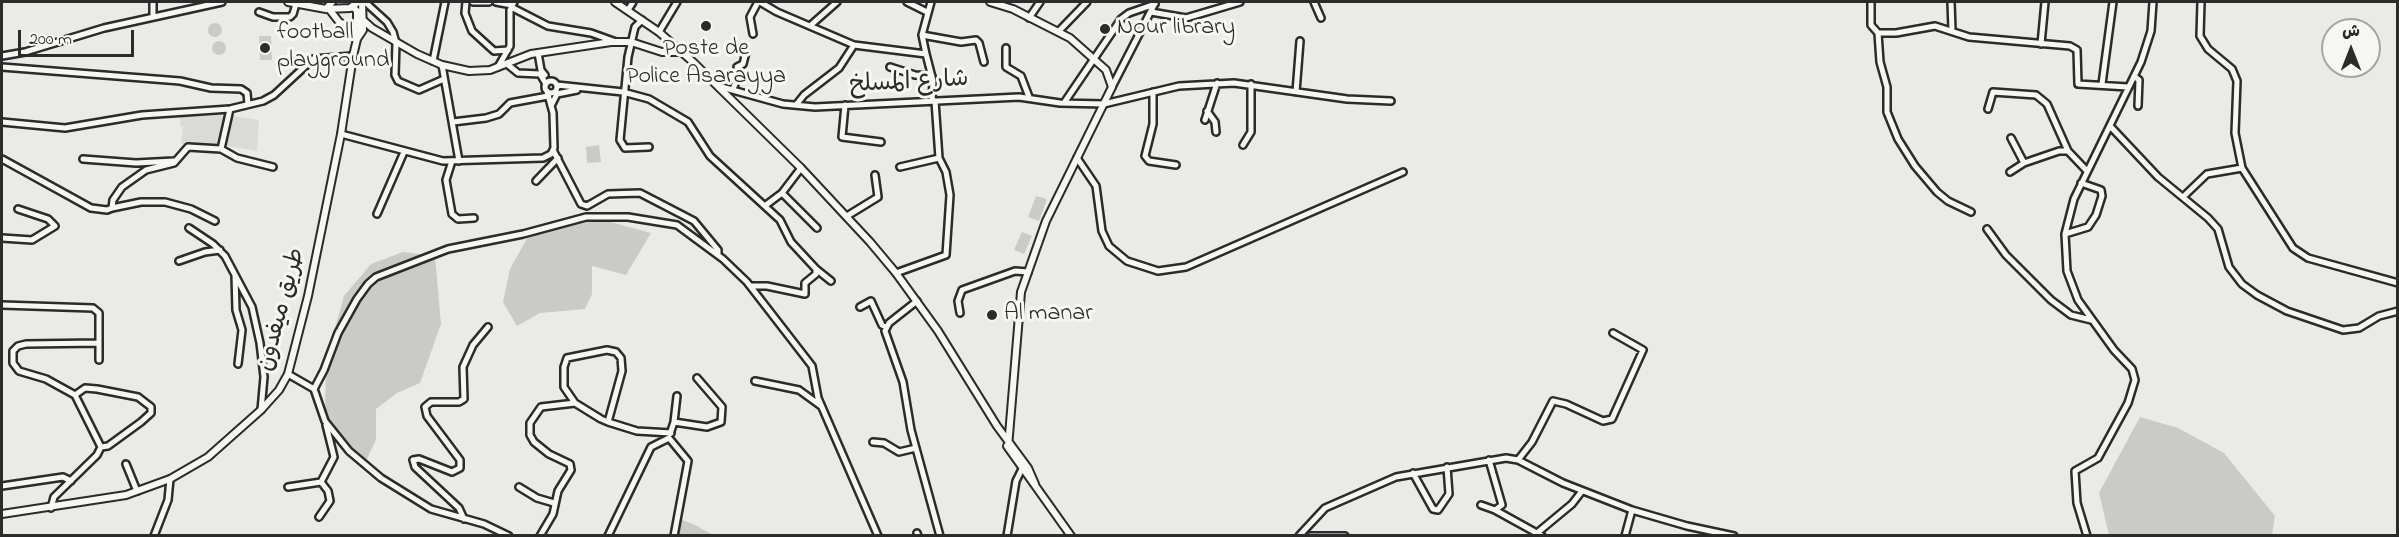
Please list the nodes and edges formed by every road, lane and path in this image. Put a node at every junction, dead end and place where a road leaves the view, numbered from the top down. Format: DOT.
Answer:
graph roads {
  1 [pos="153,2"];
  2 [pos="222,2"];
  3 [pos="288,2"];
  4 [pos="333,2"];
  5 [pos="445,2"];
  6 [pos="466,2"];
  7 [pos="474,2"];
  8 [pos="489,2"];
  9 [pos="496,2"];
  10 [pos="615,2"];
  11 [pos="633,2"];
  12 [pos="677,2"];
  13 [pos="759,2"];
  14 [pos="833,2"];
  15 [pos="907,2"];
  16 [pos="931,2"];
  17 [pos="990,2"];
  18 [pos="1040,2"];
  19 [pos="1087,2"];
  20 [pos="1155,2"];
  21 [pos="1240,2"];
  22 [pos="1314,2"];
  23 [pos="1871,2"];
  24 [pos="1951,2"];
  25 [pos="2045,2"];
  26 [pos="2113,2"];
  27 [pos="2153,2"];
  28 [pos="2201,2"];
  29 [pos="359,3"];
  30 [pos="296,4"];
  31 [pos="512,5"];
  32 [pos="327,9"];
  33 [pos="339,9"];
  34 [pos="628,10"];
  35 [pos="259,12"];
  36 [pos="927,12"];
  37 [pos="1151,12"];
  38 [pos="153,17"];
  39 [pos="362,18"];
  40 [pos="1029,18"];
  41 [pos="1321,18"];
  42 [pos="642,20"];
  43 [pos="811,25"];
  44 [pos="357,27"];
  45 [pos="1952,30"];
  46 [pos="378,31"];
  47 [pos="1059,31"];
  48 [pos="658,32"];
  49 [pos="1878,33"];
  50 [pos="753,34"];
  51 [pos="922,35"];
  52 [pos="359,37"];
  53 [pos="1300,41"];
  54 [pos="616,42"];
  55 [pos="631,42"];
  56 [pos="396,43"];
  57 [pos="2041,44"];
  58 [pos="854,45"];
  59 [pos="1006,48"];
  60 [pos="508,50"];
  61 [pos="682,52"];
  62 [pos="746,52"];
  63 [pos="18,53"];
  64 [pos="538,53"];
  65 [pos="926,54"];
  66 [pos="2,56"];
  67 [pos="353,56"];
  68 [pos="1094,57"];
  69 [pos="433,61"];
  70 [pos="984,62"];
  71 [pos="507,64"];
  72 [pos="442,65"];
  73 [pos="2,67"];
  74 [pos="498,67"];
  75 [pos="890,67"];
  76 [pos="18,69"];
  77 [pos="932,76"];
  78 [pos="2134,76"];
  79 [pos="444,79"];
  80 [pos="547,83"];
  81 [pos="1217,83"];
  82 [pos="1251,84"];
  83 [pos="2102,84"];
  84 [pos="718,86"];
  85 [pos="1112,87"];
  86 [pos="2128,87"];
  87 [pos="556,90"];
  88 [pos="733,90"];
  89 [pos="623,92"];
  90 [pos="1153,92"];
  91 [pos="1296,92"];
  92 [pos="548,94"];
  93 [pos="1029,97"];
  94 [pos="934,101"];
  95 [pos="1391,101"];
  96 [pos="1064,103"];
  97 [pos="248,104"];
  98 [pos="1104,104"];
  99 [pos="796,105"];
  100 [pos="846,105"];
  101 [pos="551,106"];
  102 [pos="2138,106"];
  103 [pos="230,109"];
  104 [pos="1988,109"];
  105 [pos="1208,111"];
  106 [pos="1205,120"];
  107 [pos="2,122"];
  108 [pos="453,122"];
  109 [pos="2110,126"];
  110 [pos="1216,132"];
  111 [pos="341,134"];
  112 [pos="2011,138"];
  113 [pos="881,142"];
  114 [pos="1243,145"];
  115 [pos="649,147"];
  116 [pos="221,149"];
  117 [pos="553,150"];
  118 [pos="2068,151"];
  119 [pos="404,152"];
  120 [pos="558,158"];
  121 [pos="939,158"];
  122 [pos="1077,158"];
  123 [pos="2,159"];
  124 [pos="83,159"];
  125 [pos="177,161"];
  126 [pos="452,161"];
  127 [pos="459,161"];
  128 [pos="2024,163"];
  129 [pos="1176,165"];
  130 [pos="273,167"];
  131 [pos="900,167"];
  132 [pos="801,168"];
  133 [pos="2242,168"];
  134 [pos="2087,171"];
  135 [pos="1403,172"];
  136 [pos="2010,172"];
  137 [pos="875,175"];
  138 [pos="536,182"];
  139 [pos="2081,183"];
  140 [pos="782,193"];
  141 [pos="2183,196"];
  142 [pos="766,205"];
  143 [pos="112,208"];
  144 [pos="18,209"];
  145 [pos="1971,212"];
  146 [pos="377,214"];
  147 [pos="847,216"];
  148 [pos="474,218"];
  149 [pos="215,221"];
  150 [pos="189,228"];
  151 [pos="817,228"];
  152 [pos="1987,229"];
  153 [pos="2065,234"];
  154 [pos="2,238"];
  155 [pos="220,250"];
  156 [pos="718,254"];
  157 [pos="179,261"];
  158 [pos="816,269"];
  159 [pos="1028,272"];
  160 [pos="236,273"];
  161 [pos="896,273"];
  162 [pos="831,281"];
  163 [pos="2397,283"];
  164 [pos="751,286"];
  165 [pos="917,301"];
  166 [pos="2,305"];
  167 [pos="860,307"];
  168 [pos="2397,311"];
  169 [pos="960,313"];
  170 [pos="2091,320"];
  171 [pos="488,327"];
  172 [pos="886,327"];
  173 [pos="1613,333"];
  174 [pos="99,343"];
  175 [pos="99,360"];
  176 [pos="238,364"];
  177 [pos="288,374"];
  178 [pos="697,378"];
  179 [pos="754,381"];
  180 [pos="314,389"];
  181 [pos="75,395"];
  182 [pos="677,396"];
  183 [pos="575,403"];
  184 [pos="822,407"];
  185 [pos="261,410"];
  186 [pos="325,420"];
  187 [pos="608,422"];
  188 [pos="674,422"];
  189 [pos="670,436"];
  190 [pos="873,442"];
  191 [pos="1010,446"];
  192 [pos="101,447"];
  193 [pos="916,448"];
  194 [pos="1489,460"];
  195 [pos="1518,460"];
  196 [pos="126,464"];
  197 [pos="1023,466"];
  198 [pos="1447,467"];
  199 [pos="1413,473"];
  200 [pos="170,479"];
  201 [pos="70,481"];
  202 [pos="321,482"];
  203 [pos="2,486"];
  204 [pos="288,487"];
  205 [pos="519,487"];
  206 [pos="137,491"];
  207 [pos="1582,491"];
  208 [pos="554,503"];
  209 [pos="1481,505"];
  210 [pos="51,508"];
  211 [pos="1495,510"];
  212 [pos="1632,510"];
  213 [pos="2,514"];
  214 [pos="319,517"];
  215 [pos="464,519"];
  216 [pos="1540,534"];
  217 [pos="154,536"];
  218 [pos="509,536"];
  219 [pos="540,536"];
  220 [pos="608,536"];
  221 [pos="674,536"];
  222 [pos="878,536"];
  223 [pos="940,536"];
  224 [pos="1008,536"];
  225 [pos="1071,536"];
  226 [pos="1299,536"];
  227 [pos="1310,536"];
  228 [pos="1345,536"];
  229 [pos="1625,536"];
  230 [pos="1734,536"];
  231 [pos="2087,536"];
  1 -- 38 [label="street"];
  2 -- 38 [label="street"];
  3 -- 30 [label="main road"];
  4 -- 32 [label="main road"];
  4 -- 33 [label="main road"];
  5 -- 69 [label="street"];
  6 -- 60 [label="street"];
  7 -- 8 [label="street"];
  9 -- 31 [label="street"];
  10 -- 34 [label="main road"];
  11 -- 34 [label="street"];
  12 -- 48 [label="street"];
  13 -- 43 [label="street"];
  13 -- 50 [label="street"];
  14 -- 43 [label="street"];
  15 -- 36 [label="street"];
  16 -- 36 [label="street"];
  17 -- 40 [label="main road"];
  18 -- 40 [label="street"];
  19 -- 47 [label="street"];
  20 -- 37 [label="street"];
  20 -- 68 [label="street"];
  21 -- 37 [label="street"];
  22 -- 41 [label="street"];
  23 -- 49 [label="street"];
  24 -- 45 [label="street"];
  25 -- 57 [label="street"];
  26 -- 83 [label="street"];
  27 -- 78 [label="street"];
  28 -- 133 [label="street"];
  29 -- 33 [label="main road"];
  29 -- 39 [label="main road, طريق ميفدون"];
  29 -- 44 [label="main road"];
  29 -- 56 [label="street"];
  30 -- 32 [label="main road"];
  30 -- 35 [label="street"];
  31 -- 54 [label="street"];
  31 -- 60 [label="street"];
  32 -- 33 [label="main road"];
  32 -- 44 [label="main road"];
  34 -- 42 [label="main road"];
  36 -- 51 [label="street"];
  37 -- 85 [label="street"];
  38 -- 63 [label="street"];
  39 -- 46 [label="main road"];
  39 -- 52 [label="main road, طريق ميفدون"];
  40 -- 47 [label="main road"];
  42 -- 48 [label="main road"];
  42 -- 55 [label="street"];
  43 -- 58 [label="street"];
  44 -- 52 [label="main road"];
  45 -- 49 [label="street"];
  45 -- 57 [label="street"];
  46 -- 52 [label="main road"];
  46 -- 56 [label="main road"];
  47 -- 68 [label="main road"];
  48 -- 61 [label="main road"];
  49 -- 145 [label="street"];
  51 -- 65 [label="street"];
  51 -- 70 [label="street"];
  52 -- 67 [label="main road, طريق ميفدون"];
  53 -- 91 [label="street"];
  54 -- 55 [label="main road"];
  54 -- 64 [label="main road"];
  55 -- 61 [label="main road"];
  55 -- 89 [label="street"];
  56 -- 69 [label="main road"];
  56 -- 79 [label="street"];
  57 -- 83 [label="street"];
  58 -- 65 [label="street"];
  58 -- 99 [label="street"];
  59 -- 93 [label="street"];
  60 -- 74 [label="street"];
  61 -- 84 [label="main road"];
  62 -- 88 [label="street"];
  63 -- 66 [label="street"];
  63 -- 76 [label="street"];
  64 -- 71 [label="main road"];
  64 -- 80 [label="street"];
  65 -- 77 [label="street"];
  67 -- 97 [label="street"];
  67 -- 111 [label="main road, طريق ميفدون"];
  68 -- 85 [label="main road"];
  68 -- 96 [label="street"];
  69 -- 72 [label="main road"];
  71 -- 74 [label="main road"];
  71 -- 80 [label="street"];
  72 -- 74 [label="main road"];
  72 -- 79 [label="street"];
  73 -- 76 [label="street"];
  75 -- 77 [label="street"];
  76 -- 97 [label="street"];
  77 -- 94 [label="street"];
  78 -- 86 [label="street"];
  78 -- 102 [label="street"];
  79 -- 108 [label="street"];
  80 -- 87 [label="street"];
  80 -- 92 [label="street"];
  81 -- 82 [label="street, شارع المسلخ"];
  81 -- 90 [label="street, شارع المسلخ"];
  81 -- 105 [label="street"];
  82 -- 91 [label="street, شارع المسلخ"];
  82 -- 114 [label="street"];
  83 -- 86 [label="street"];
  84 -- 88 [label="street, شارع المسلخ"];
  84 -- 132 [label="main road"];
  85 -- 98 [label="main road"];
  86 -- 109 [label="street"];
  87 -- 89 [label="street"];
  87 -- 92 [label="street"];
  87 -- 101 [label="street"];
  88 -- 99 [label="street, شارع المسلخ"];
  89 -- 115 [label="street"];
  89 -- 142 [label="street"];
  90 -- 98 [label="street, شارع المسلخ"];
  90 -- 129 [label="street"];
  91 -- 95 [label="street, شارع المسلخ"];
  92 -- 101 [label="street"];
  92 -- 108 [label="street"];
  93 -- 94 [label="street, شارع المسلخ"];
  93 -- 96 [label="street, شارع المسلخ"];
  94 -- 100 [label="street, شارع المسلخ"];
  94 -- 121 [label="street"];
  96 -- 98 [label="street, شارع المسلخ"];
  97 -- 103 [label="street"];
  98 -- 122 [label="main road"];
  99 -- 100 [label="street, شارع المسلخ"];
  100 -- 113 [label="street"];
  101 -- 117 [label="street"];
  103 -- 107 [label="street"];
  103 -- 116 [label="street"];
  104 -- 118 [label="street"];
  105 -- 106 [label="street"];
  105 -- 110 [label="street"];
  108 -- 127 [label="street"];
  109 -- 134 [label="street"];
  109 -- 141 [label="street"];
  111 -- 119 [label="street"];
  111 -- 177 [label="main road, طريق ميفدون"];
  112 -- 128 [label="street"];
  116 -- 125 [label="street"];
  116 -- 130 [label="street"];
  117 -- 120 [label="street"];
  117 -- 127 [label="street"];
  118 -- 128 [label="street"];
  118 -- 134 [label="street"];
  119 -- 126 [label="street"];
  119 -- 146 [label="street"];
  120 -- 138 [label="street"];
  120 -- 156 [label="street"];
  121 -- 131 [label="street"];
  121 -- 161 [label="street"];
  122 -- 135 [label="street"];
  122 -- 159 [label="main road"];
  123 -- 143 [label="street"];
  124 -- 125 [label="street"];
  125 -- 143 [label="street"];
  126 -- 127 [label="street"];
  126 -- 148 [label="street"];
  128 -- 136 [label="street"];
  132 -- 140 [label="street"];
  132 -- 147 [label="main road"];
  133 -- 141 [label="street"];
  133 -- 163 [label="street"];
  134 -- 139 [label="street"];
  137 -- 147 [label="street"];
  139 -- 153 [label="street"];
  139 -- 153 [label="street"];
  140 -- 142 [label="street"];
  140 -- 151 [label="street"];
  141 -- 168 [label="street"];
  142 -- 158 [label="street"];
  143 -- 149 [label="street"];
  144 -- 154 [label="street"];
  147 -- 161 [label="main road"];
  150 -- 155 [label="street"];
  152 -- 170 [label="street"];
  153 -- 170 [label="street"];
  155 -- 157 [label="street"];
  155 -- 160 [label="street"];
  156 -- 164 [label="street"];
  156 -- 180 [label="street"];
  158 -- 162 [label="street"];
  158 -- 164 [label="street"];
  159 -- 169 [label="street"];
  159 -- 191 [label="main road"];
  160 -- 176 [label="street"];
  160 -- 185 [label="street"];
  161 -- 165 [label="main road"];
  164 -- 184 [label="street"];
  165 -- 172 [label="street"];
  165 -- 191 [label="main road"];
  166 -- 174 [label="street"];
  167 -- 172 [label="street"];
  170 -- 231 [label="street"];
  171 -- 215 [label="street"];
  172 -- 193 [label="street"];
  173 -- 195 [label="street"];
  174 -- 175 [label="street"];
  174 -- 181 [label="street"];
  177 -- 180 [label="street"];
  177 -- 185 [label="main road, طريق ميفدون"];
  178 -- 188 [label="street"];
  179 -- 184 [label="street"];
  180 -- 186 [label="street"];
  181 -- 192 [label="street"];
  181 -- 192 [label="street"];
  182 -- 188 [label="street"];
  183 -- 187 [label="street"];
  183 -- 187 [label="street"];
  183 -- 208 [label="street"];
  184 -- 222 [label="street"];
  185 -- 200 [label="main road, طريق ميفدون"];
  186 -- 202 [label="street"];
  186 -- 215 [label="street"];
  187 -- 189 [label="street"];
  188 -- 189 [label="street"];
  189 -- 220 [label="street"];
  189 -- 221 [label="street"];
  190 -- 193 [label="street"];
  191 -- 197 [label="main road"];
  192 -- 201 [label="street"];
  193 -- 223 [label="street"];
  194 -- 195 [label="street"];
  194 -- 198 [label="street"];
  194 -- 211 [label="street"];
  195 -- 207 [label="street"];
  196 -- 206 [label="street"];
  197 -- 224 [label="street"];
  197 -- 225 [label="main road"];
  198 -- 199 [label="street"];
  198 -- 199 [label="street"];
  199 -- 226 [label="street"];
  200 -- 206 [label="main road, طريق ميفدون"];
  200 -- 217 [label="street"];
  201 -- 203 [label="street"];
  201 -- 210 [label="street"];
  202 -- 204 [label="street"];
  202 -- 214 [label="street"];
  205 -- 208 [label="street"];
  206 -- 210 [label="main road, طريق ميفدون"];
  207 -- 212 [label="street"];
  207 -- 216 [label="street"];
  208 -- 219 [label="street"];
  209 -- 211 [label="street"];
  210 -- 213 [label="main road, طريق ميفدون"];
  211 -- 216 [label="street"];
  212 -- 229 [label="street"];
  212 -- 230 [label="street"];
  215 -- 218 [label="street"];
  227 -- 228 [label="street"];
}
